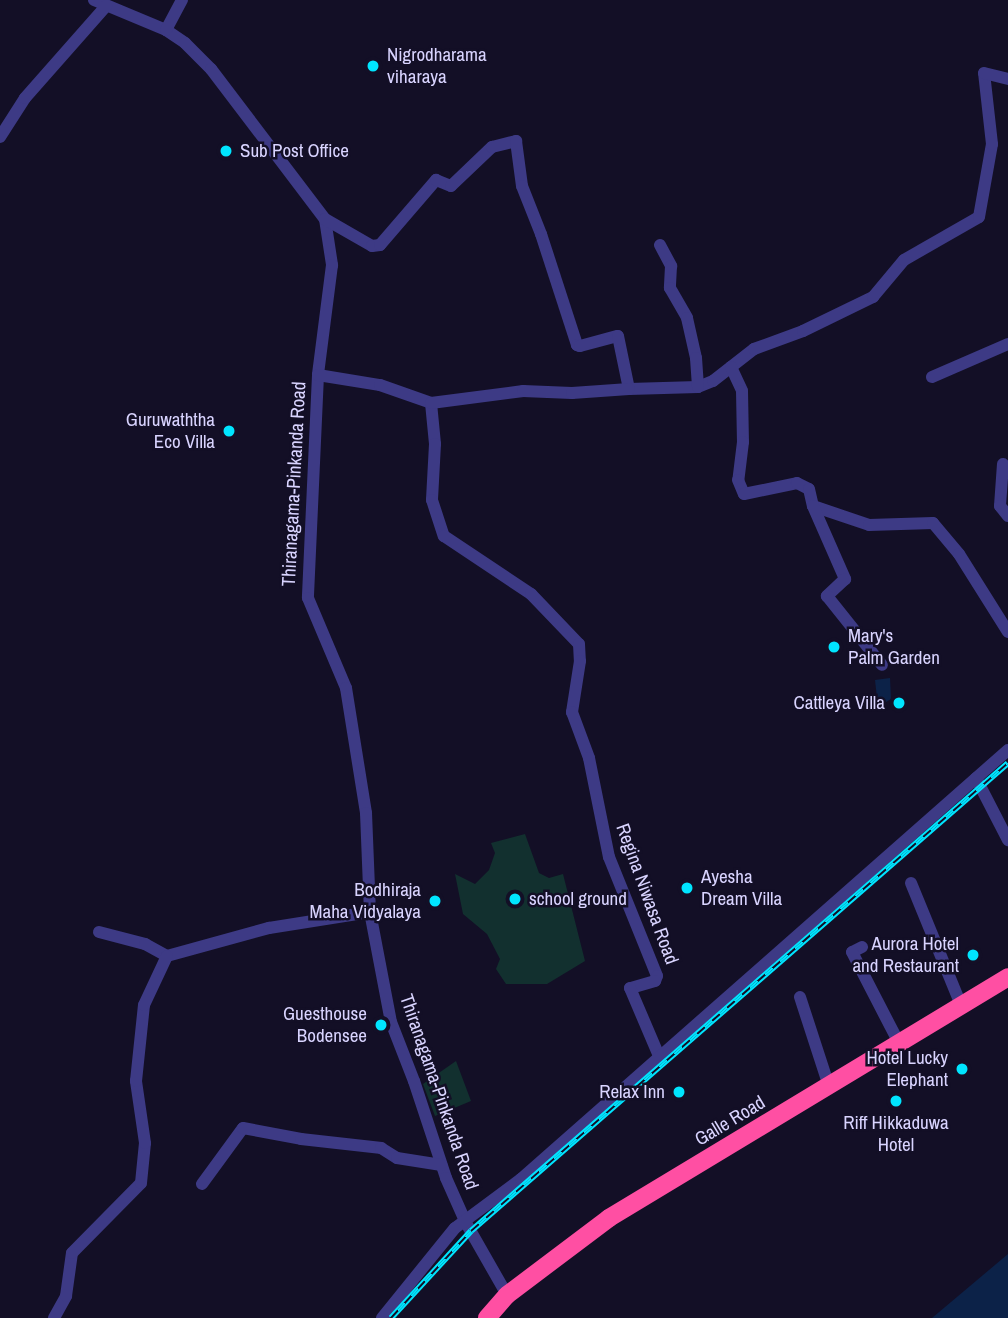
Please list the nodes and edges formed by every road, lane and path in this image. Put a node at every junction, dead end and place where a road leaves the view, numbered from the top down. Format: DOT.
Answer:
graph roads {
  1 [pos="182,0"];
  2 [pos="100,3"];
  3 [pos="166,30"];
  4 [pos="1008,79"];
  5 [pos="0,137"];
  6 [pos="325,219"];
  7 [pos="660,245"];
  8 [pos="1008,344"];
  9 [pos="731,367"];
  10 [pos="318,375"];
  11 [pos="932,377"];
  12 [pos="698,387"];
  13 [pos="629,389"];
  14 [pos="431,403"];
  15 [pos="1003,464"];
  16 [pos="813,506"];
  17 [pos="1008,516"];
  18 [pos="1008,632"];
  19 [pos="882,665"];
  20 [pos="1008,750"];
  21 [pos="976,778"];
  22 [pos="1008,840"];
  23 [pos="911,883"];
  24 [pos="370,912"];
  25 [pos="99,932"];
  26 [pos="862,947"];
  27 [pos="167,956"];
  28 [pos="1008,977"];
  29 [pos="800,997"];
  30 [pos="961,1004"];
  31 [pos="898,1041"];
  32 [pos="659,1056"];
  33 [pos="829,1086"];
  34 [pos="442,1164"];
  35 [pos="202,1184"];
  36 [pos="460,1226"];
  37 [pos="507,1295"];
  38 [pos="54,1318"];
  39 [pos="382,1318"];
  40 [pos="487,1318"];
  1 -- 3 [label="street"];
  2 -- 3 [label="street, Thiranagama-Pinkanda Road"];
  2 -- 5 [label="street"];
  3 -- 6 [label="street, Thiranagama-Pinkanda Road"];
  4 -- 9 [label="street"];
  6 -- 10 [label="street, Thiranagama-Pinkanda Road"];
  6 -- 13 [label="street"];
  7 -- 12 [label="street"];
  8 -- 11 [label="street"];
  9 -- 12 [label="street"];
  9 -- 16 [label="street"];
  10 -- 14 [label="street"];
  10 -- 24 [label="street, Thiranagama-Pinkanda Road"];
  12 -- 13 [label="street"];
  13 -- 14 [label="street"];
  14 -- 32 [label="street, Regina Niwasa Road"];
  15 -- 17 [label="street"];
  16 -- 18 [label="street"];
  16 -- 19 [label="street"];
  20 -- 21 [label="street"];
  21 -- 22 [label="street"];
  21 -- 32 [label="street"];
  23 -- 30 [label="street"];
  24 -- 27 [label="street"];
  24 -- 34 [label="street, Thiranagama-Pinkanda Road"];
  25 -- 27 [label="street"];
  26 -- 31 [label="street"];
  27 -- 38 [label="street"];
  28 -- 30 [label="highway, Galle Road"];
  29 -- 33 [label="street"];
  30 -- 31 [label="highway, Galle Road"];
  31 -- 33 [label="highway, Galle Road"];
  32 -- 36 [label="street"];
  33 -- 37 [label="highway, Galle Road"];
  34 -- 35 [label="street"];
  34 -- 36 [label="street, Thiranagama-Pinkanda Road"];
  36 -- 37 [label="street, Thiranagama-Pinkanda Road"];
  36 -- 39 [label="street"];
  37 -- 40 [label="highway, Galle Road"];
}
